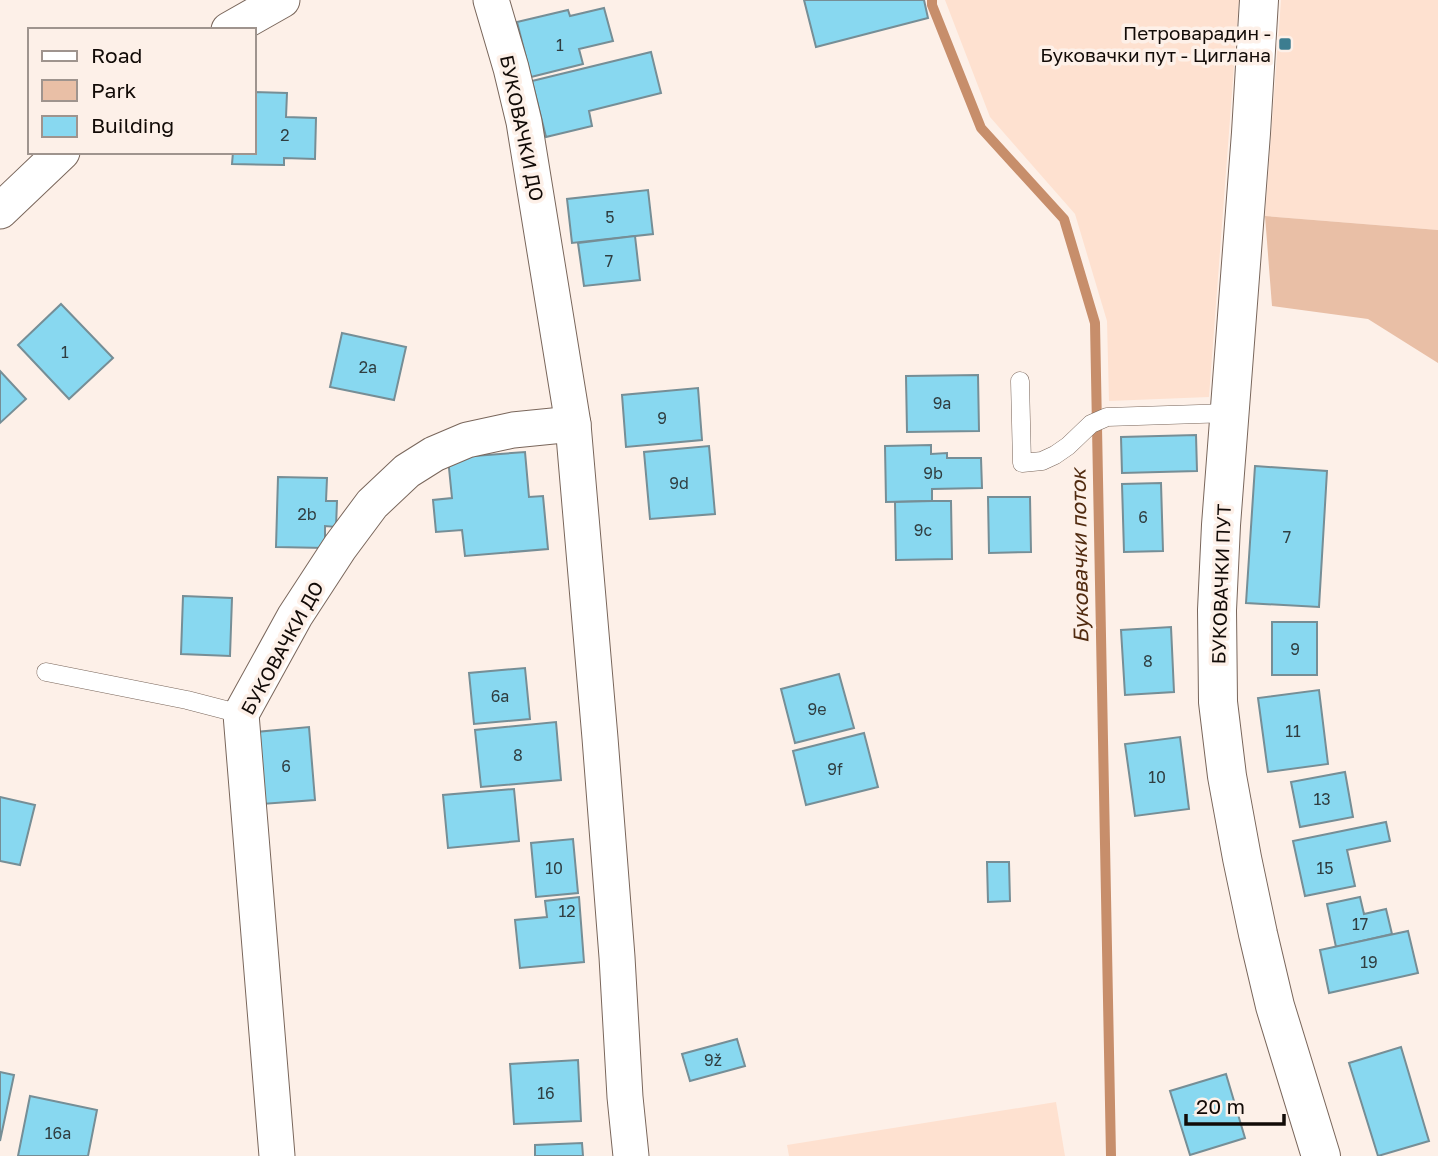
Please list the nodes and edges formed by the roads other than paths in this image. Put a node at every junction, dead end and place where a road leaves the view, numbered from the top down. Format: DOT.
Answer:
graph roads {
  1 [pos="282,0"];
  2 [pos="491,0"];
  3 [pos="1259,0"];
  4 [pos="233,28"];
  5 [pos="60,154"];
  6 [pos="4,213"];
  7 [pos="1020,381"];
  8 [pos="1230,413"];
  9 [pos="573,424"];
  10 [pos="46,671"];
  11 [pos="241,714"];
  12 [pos="630,1155"];
  13 [pos="277,1156"];
  14 [pos="1321,1156"];
  1 -- 4 [label="street"];
  2 -- 9 [label="street, БУКОВАЧКИ ДО"];
  3 -- 8 [label="street, БУКОВАЧКИ ПУТ"];
  5 -- 6 [label="street"];
  7 -- 8 [label="lane"];
  8 -- 14 [label="street, БУКОВАЧКИ ПУТ"];
  9 -- 11 [label="street, БУКОВАЧКИ ДО"];
  9 -- 12 [label="street, БУКОВАЧКИ ДО"];
  10 -- 11 [label="lane"];
  11 -- 13 [label="street, БУКОВАЧКИ ДО"];
}
